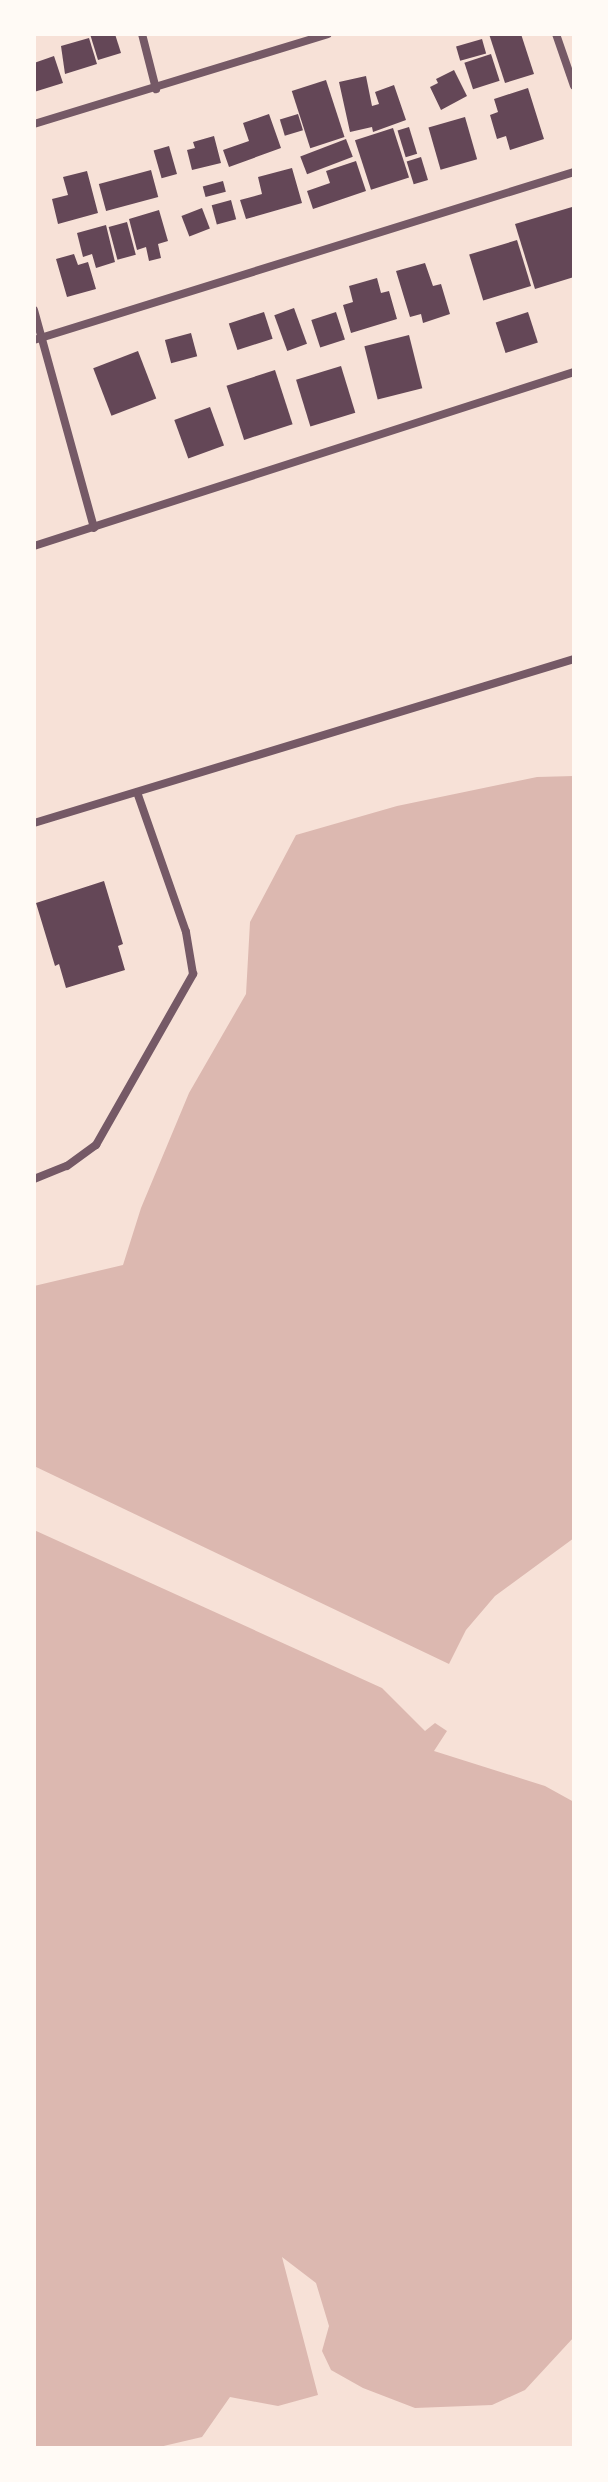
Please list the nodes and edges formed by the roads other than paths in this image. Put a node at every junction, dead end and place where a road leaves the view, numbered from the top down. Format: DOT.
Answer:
graph roads {
  1 [pos="142,34"];
  2 [pos="328,34"];
  3 [pos="556,34"];
  4 [pos="574,86"];
  5 [pos="156,89"];
  6 [pos="34,124"];
  7 [pos="574,172"];
  8 [pos="34,310"];
  9 [pos="38,339"];
  10 [pos="574,372"];
  11 [pos="94,528"];
  12 [pos="34,546"];
  13 [pos="574,659"];
  14 [pos="137,792"];
  15 [pos="34,823"];
  16 [pos="34,1179"];
  1 -- 5 [label="street"];
  2 -- 5 [label="street"];
  3 -- 4 [label="street"];
  5 -- 6 [label="street"];
  7 -- 9 [label="street"];
  8 -- 9 [label="street"];
  9 -- 11 [label="street"];
  10 -- 11 [label="street"];
  11 -- 12 [label="street"];
  13 -- 14 [label="street"];
  14 -- 15 [label="street"];
  14 -- 16 [label="street"];
}
